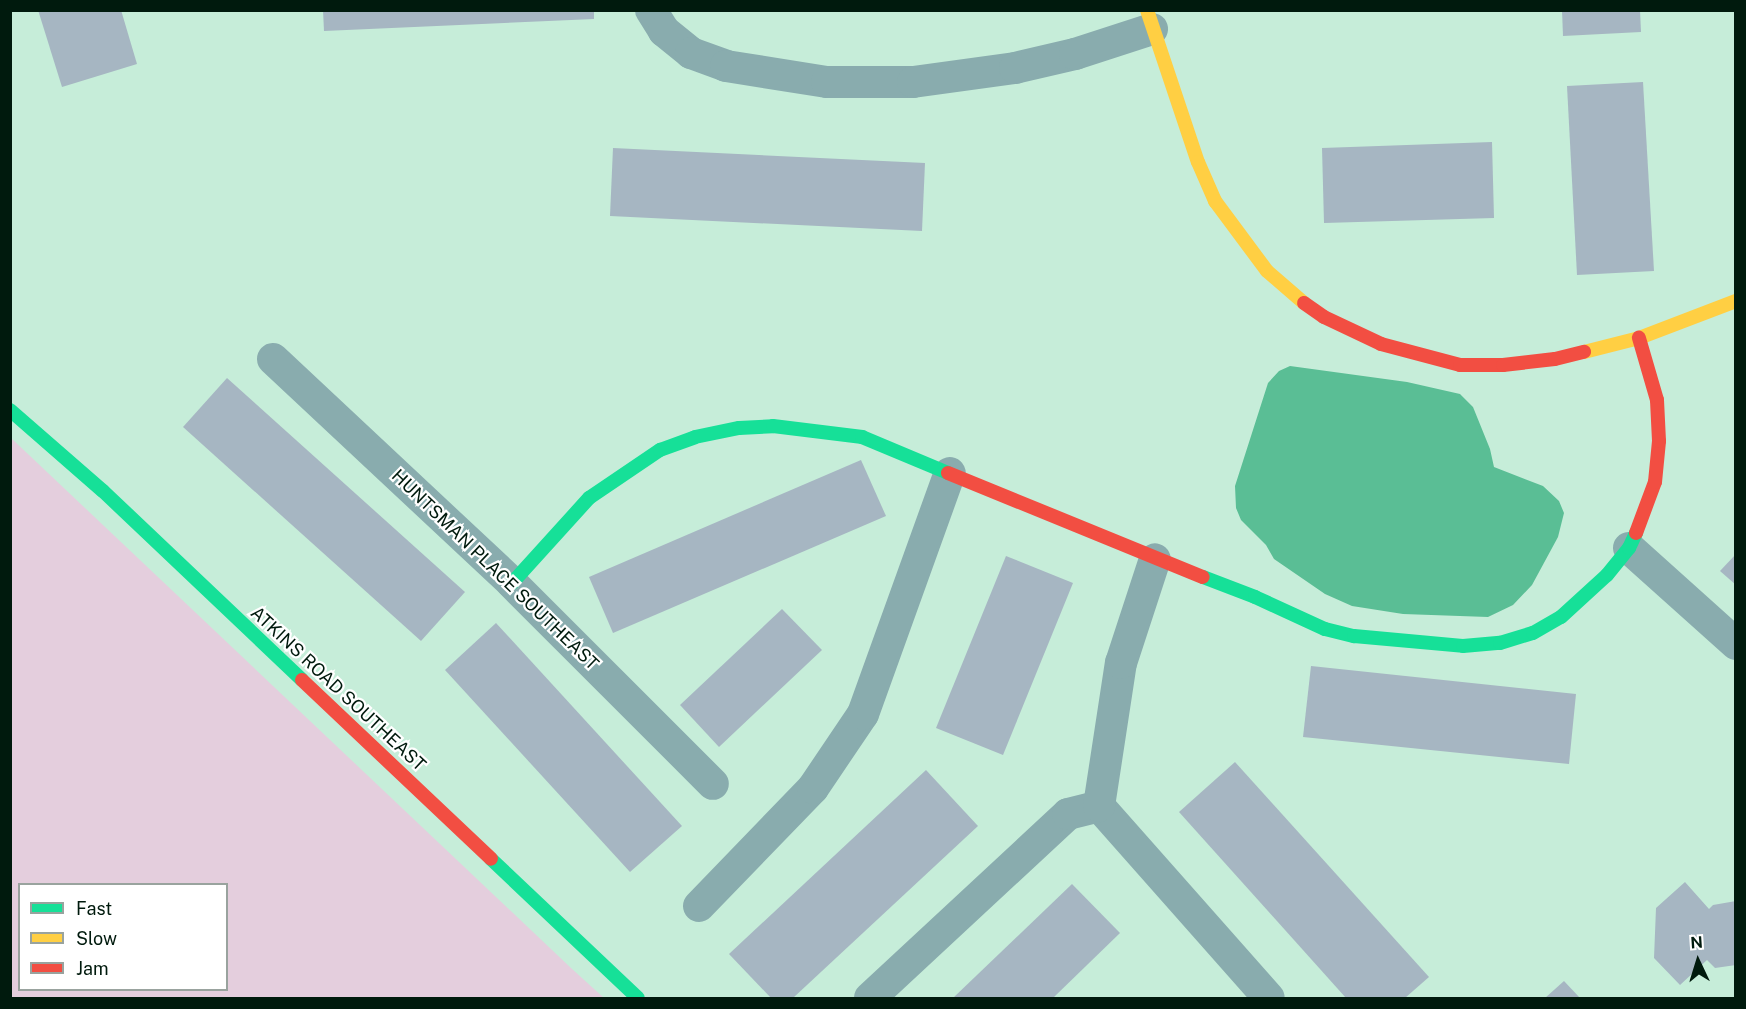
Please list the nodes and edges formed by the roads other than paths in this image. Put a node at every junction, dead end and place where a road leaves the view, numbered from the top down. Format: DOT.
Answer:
graph roads {
  1 [pos="1149,20"];
  2 [pos="657,21"];
  3 [pos="1736,301"];
  4 [pos="1639,338"];
  5 [pos="273,359"];
  6 [pos="10,410"];
  7 [pos="950,473"];
  8 [pos="1629,548"];
  9 [pos="1155,559"];
  10 [pos="512,583"];
  11 [pos="1736,644"];
  12 [pos="713,784"];
  13 [pos="1099,806"];
  14 [pos="699,906"];
  15 [pos="638,999"];
  16 [pos="870,999"];
  17 [pos="1269,999"];
  1 -- 2 [label="street"];
  1 -- 4 [label="street"];
  3 -- 4 [label="street"];
  4 -- 8 [label="street"];
  5 -- 10 [label="street, HUNTSMAN PLACE SOUTHEAST"];
  6 -- 15 [label="street, ATKINS ROAD SOUTHEAST"];
  7 -- 9 [label="street"];
  7 -- 10 [label="street"];
  7 -- 14 [label="street"];
  8 -- 9 [label="street"];
  8 -- 11 [label="street"];
  9 -- 13 [label="street"];
  10 -- 12 [label="street, HUNTSMAN PLACE SOUTHEAST"];
  13 -- 16 [label="street"];
  13 -- 17 [label="street"];
}
